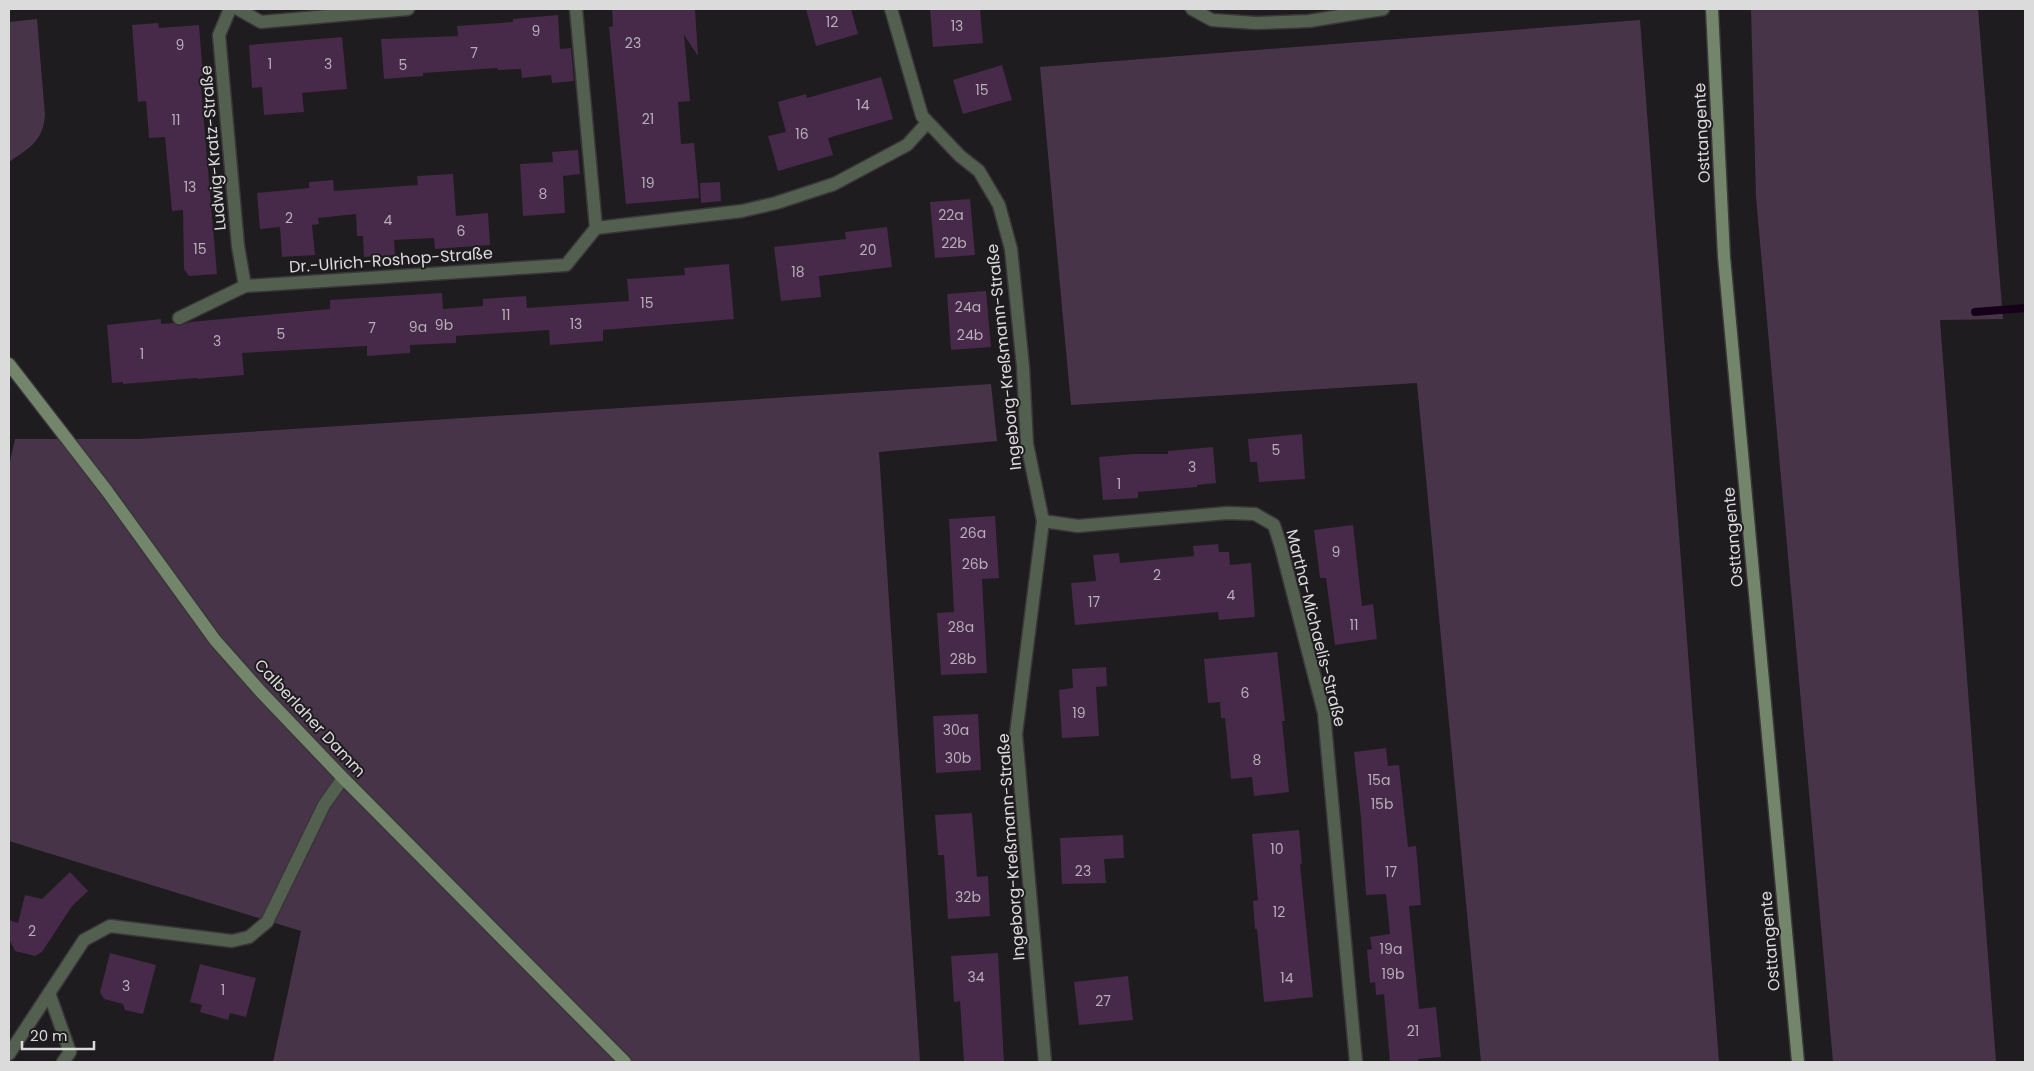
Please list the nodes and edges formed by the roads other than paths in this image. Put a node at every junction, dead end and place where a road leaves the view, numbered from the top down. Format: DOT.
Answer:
graph roads {
  1 [pos="230,9"];
  2 [pos="238,9"];
  3 [pos="408,9"];
  4 [pos="576,9"];
  5 [pos="891,9"];
  6 [pos="1192,9"];
  7 [pos="1383,9"];
  8 [pos="1712,9"];
  9 [pos="927,124"];
  10 [pos="596,228"];
  11 [pos="245,286"];
  12 [pos="179,318"];
  13 [pos="9,364"];
  14 [pos="1043,520"];
  15 [pos="343,778"];
  16 [pos="49,993"];
  17 [pos="9,1054"];
  18 [pos="64,1062"];
  19 [pos="625,1062"];
  20 [pos="1045,1062"];
  21 [pos="1356,1062"];
  22 [pos="1798,1062"];
  1 -- 11 [label="street, Ludwig-Kratz-Straße"];
  2 -- 3 [label="street"];
  4 -- 10 [label="street"];
  5 -- 9 [label="street, Ingeborg-Kreßmann-Straße"];
  6 -- 7 [label="street"];
  8 -- 22 [label="main road, Osttangente"];
  9 -- 10 [label="street"];
  9 -- 14 [label="street, Ingeborg-Kreßmann-Straße"];
  10 -- 11 [label="street, Dr.-Ulrich-Roshop-Straße"];
  11 -- 12 [label="street, Dr.-Ulrich-Roshop-Straße"];
  13 -- 15 [label="main road, Calberlaher Damm"];
  14 -- 20 [label="street, Ingeborg-Kreßmann-Straße"];
  14 -- 21 [label="street, Martha-Michaelis-Straße"];
  15 -- 16 [label="street"];
  15 -- 19 [label="main road, Calberlaher Damm"];
  16 -- 17 [label="street"];
  16 -- 18 [label="street"];
}
